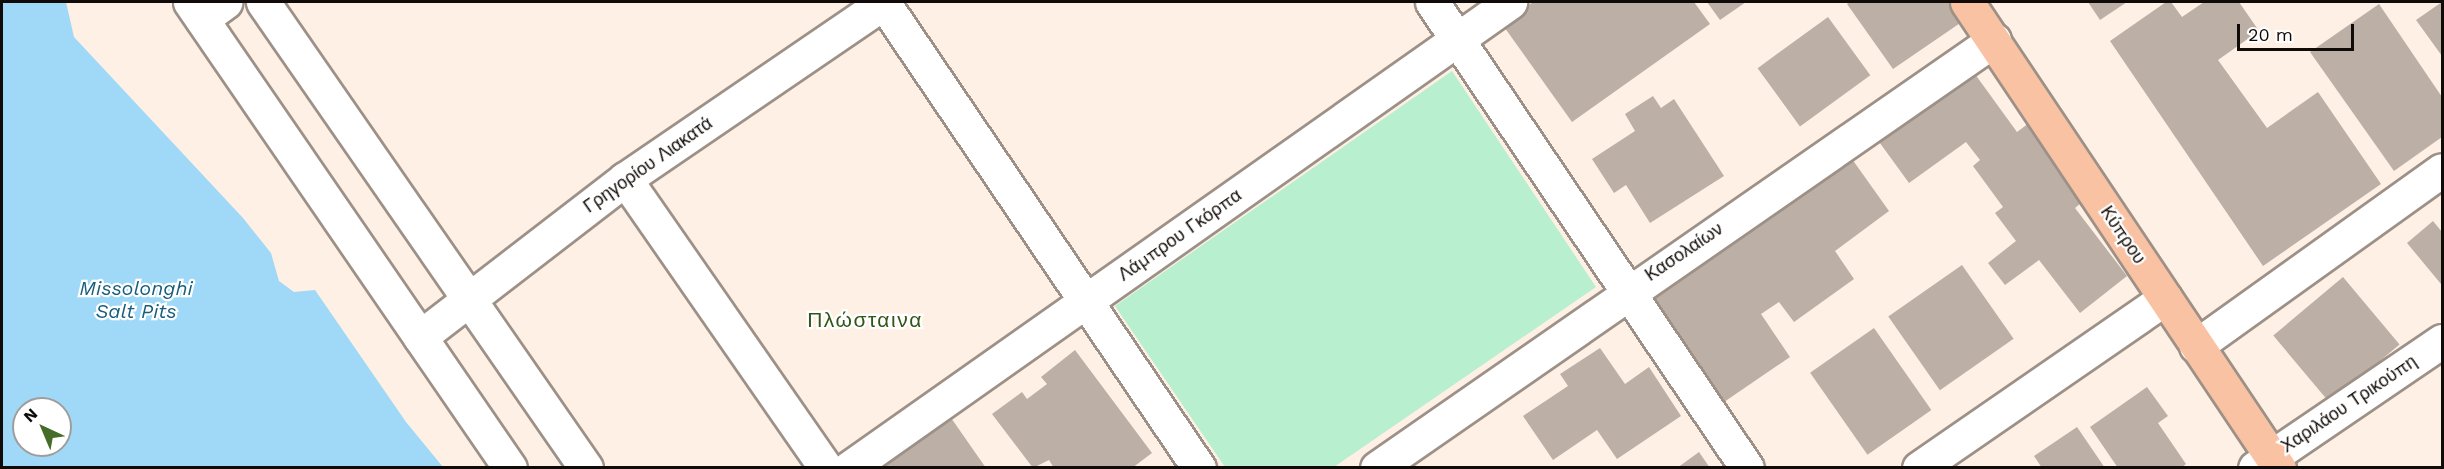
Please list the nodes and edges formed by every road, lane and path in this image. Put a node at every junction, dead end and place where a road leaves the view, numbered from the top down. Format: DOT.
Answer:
graph roads {
  1 [pos="263,2"];
  2 [pos="883,2"];
  3 [pos="1432,2"];
  4 [pos="1510,2"];
  5 [pos="1974,4"];
  6 [pos="206,7"];
  7 [pos="1458,39"];
  8 [pos="1994,40"];
  9 [pos="2442,170"];
  10 [pos="625,179"];
  11 [pos="1627,292"];
  12 [pos="2165,298"];
  13 [pos="468,299"];
  14 [pos="1087,300"];
  15 [pos="420,337"];
  16 [pos="2442,341"];
  17 [pos="2196,346"];
  18 [pos="2268,464"];
  19 [pos="510,468"];
  20 [pos="586,468"];
  21 [pos="826,468"];
  22 [pos="849,468"];
  23 [pos="1199,468"];
  24 [pos="1377,468"];
  25 [pos="1747,468"];
  26 [pos="1919,468"];
  1 -- 13 [label="street"];
  2 -- 10 [label="street, Γρηγορίου Λιακατά"];
  2 -- 14 [label="street"];
  3 -- 7 [label="street"];
  4 -- 7 [label="street, Λάμπρου Γκόρπα"];
  5 -- 8 [label="main road, Κύπρου"];
  6 -- 15 [label="street"];
  7 -- 11 [label="street"];
  7 -- 14 [label="street, Λάμπρου Γκόρπα"];
  8 -- 11 [label="street, Κασολαίων"];
  8 -- 12 [label="main road, Κύπρου"];
  9 -- 17 [label="street"];
  10 -- 13 [label="street, Γρηγορίου Λιακατά"];
  10 -- 21 [label="street"];
  11 -- 24 [label="street, Κασολαίων"];
  11 -- 25 [label="street"];
  12 -- 17 [label="main road, Κύπρου"];
  12 -- 26 [label="street"];
  13 -- 15 [label="street, Γρηγορίου Λιακατά"];
  13 -- 20 [label="street"];
  14 -- 22 [label="street, Λάμπρου Γκόρπα"];
  14 -- 23 [label="street"];
  15 -- 19 [label="street"];
  16 -- 18 [label="street, Χαριλάου Τρικούπη"];
  17 -- 18 [label="main road, Κύπρου"];
}
